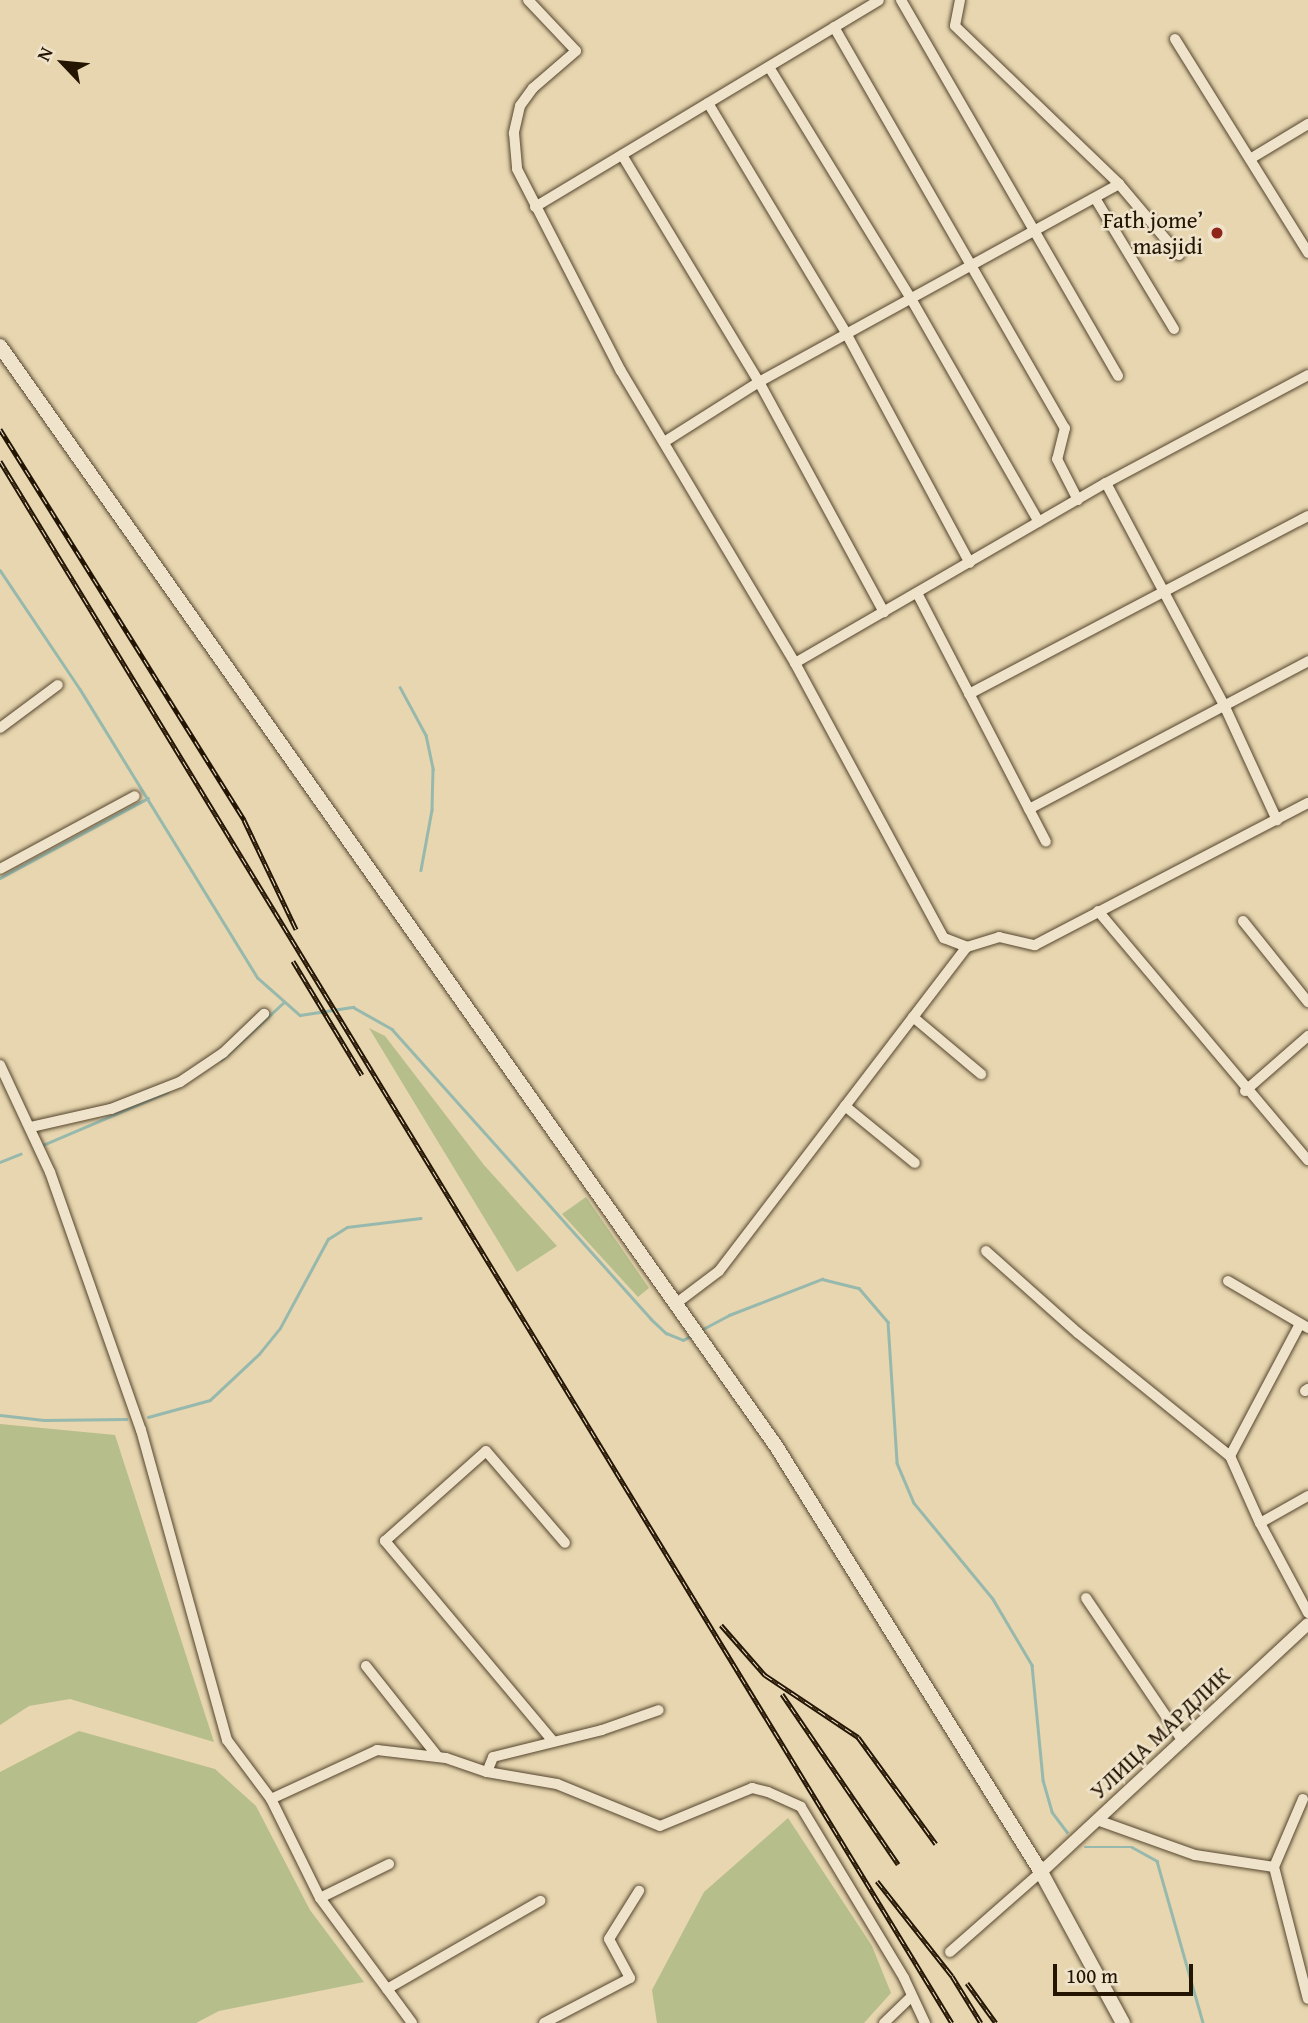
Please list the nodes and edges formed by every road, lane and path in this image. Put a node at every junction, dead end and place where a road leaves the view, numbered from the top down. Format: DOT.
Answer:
graph roads {
  1 [pos="528,0"];
  2 [pos="879,0"];
  3 [pos="901,0"];
  4 [pos="960,0"];
  5 [pos="834,27"];
  6 [pos="1175,39"];
  7 [pos="769,67"];
  8 [pos="708,103"];
  9 [pos="1308,124"];
  10 [pos="622,155"];
  11 [pos="1250,159"];
  12 [pos="1119,184"];
  13 [pos="1095,198"];
  14 [pos="535,207"];
  15 [pos="1034,230"];
  16 [pos="1307,249"];
  17 [pos="1179,255"];
  18 [pos="970,265"];
  19 [pos="910,297"];
  20 [pos="1174,329"];
  21 [pos="846,333"];
  22 [pos="0,346"];
  23 [pos="1308,374"];
  24 [pos="1118,376"];
  25 [pos="759,382"];
  26 [pos="664,442"];
  27 [pos="1106,483"];
  28 [pos="1078,500"];
  29 [pos="1308,516"];
  30 [pos="1039,522"];
  31 [pos="970,563"];
  32 [pos="1162,591"];
  33 [pos="917,593"];
  34 [pos="884,611"];
  35 [pos="1308,661"];
  36 [pos="795,663"];
  37 [pos="58,685"];
  38 [pos="969,694"];
  39 [pos="1224,705"];
  40 [pos="0,728"];
  41 [pos="135,796"];
  42 [pos="1308,803"];
  43 [pos="1029,809"];
  44 [pos="1277,820"];
  45 [pos="1046,842"];
  46 [pos="0,869"];
  47 [pos="1098,911"];
  48 [pos="1243,921"];
  49 [pos="967,947"];
  50 [pos="1308,1002"];
  51 [pos="264,1014"];
  52 [pos="913,1017"];
  53 [pos="1308,1036"];
  54 [pos="0,1065"];
  55 [pos="981,1074"];
  56 [pos="1245,1091"];
  57 [pos="845,1106"];
  58 [pos="31,1127"];
  59 [pos="1308,1160"];
  60 [pos="915,1163"];
  61 [pos="986,1251"];
  62 [pos="1228,1281"];
  63 [pos="678,1301"];
  64 [pos="1304,1326"];
  65 [pos="1230,1456"];
  66 [pos="1308,1496"];
  67 [pos="1260,1523"];
  68 [pos="565,1543"];
  69 [pos="1086,1598"];
  70 [pos="1308,1612"];
  71 [pos="1308,1624"];
  72 [pos="366,1666"];
  73 [pos="659,1710"];
  74 [pos="552,1740"];
  75 [pos="1183,1741"];
  76 [pos="438,1757"];
  77 [pos="487,1772"];
  78 [pos="271,1799"];
  79 [pos="1303,1799"];
  80 [pos="1097,1820"];
  81 [pos="389,1864"];
  82 [pos="1274,1867"];
  83 [pos="1041,1872"];
  84 [pos="639,1891"];
  85 [pos="320,1898"];
  86 [pos="540,1901"];
  87 [pos="950,1952"];
  88 [pos="387,1989"];
  89 [pos="910,1998"];
  90 [pos="1308,2000"];
  91 [pos="412,2023"];
  92 [pos="544,2023"];
  93 [pos="884,2023"];
  94 [pos="925,2023"];
  95 [pos="1123,2023"];
  1 -- 14 [label="street"];
  2 -- 5 [label="street"];
  3 -- 15 [label="street"];
  4 -- 12 [label="street"];
  5 -- 7 [label="street"];
  5 -- 18 [label="street"];
  6 -- 11 [label="street"];
  7 -- 8 [label="street"];
  7 -- 19 [label="street"];
  8 -- 10 [label="street"];
  8 -- 21 [label="street"];
  9 -- 11 [label="street"];
  10 -- 14 [label="street"];
  10 -- 25 [label="street"];
  11 -- 16 [label="street"];
  12 -- 13 [label="street"];
  12 -- 17 [label="street"];
  13 -- 15 [label="street"];
  13 -- 20 [label="street"];
  14 -- 26 [label="street"];
  15 -- 18 [label="street"];
  15 -- 24 [label="street"];
  18 -- 19 [label="street"];
  18 -- 28 [label="street"];
  19 -- 21 [label="street"];
  19 -- 30 [label="street"];
  21 -- 25 [label="street"];
  21 -- 31 [label="street"];
  22 -- 63 [label="main road"];
  23 -- 27 [label="street"];
  25 -- 26 [label="street"];
  25 -- 34 [label="street"];
  26 -- 36 [label="street"];
  27 -- 28 [label="street"];
  27 -- 32 [label="street"];
  28 -- 30 [label="street"];
  29 -- 32 [label="street"];
  30 -- 31 [label="street"];
  31 -- 33 [label="street"];
  32 -- 38 [label="street"];
  32 -- 39 [label="street"];
  33 -- 34 [label="street"];
  33 -- 38 [label="street"];
  34 -- 36 [label="street"];
  35 -- 39 [label="street"];
  36 -- 49 [label="street"];
  37 -- 40 [label="street"];
  38 -- 43 [label="street"];
  39 -- 43 [label="street"];
  39 -- 44 [label="street"];
  41 -- 46 [label="street"];
  42 -- 44 [label="street"];
  43 -- 45 [label="street"];
  44 -- 47 [label="street"];
  47 -- 49 [label="street"];
  47 -- 56 [label="street"];
  48 -- 50 [label="street"];
  49 -- 52 [label="street"];
  51 -- 58 [label="street"];
  52 -- 55 [label="street"];
  52 -- 57 [label="street"];
  53 -- 56 [label="street"];
  54 -- 58 [label="street"];
  56 -- 59 [label="street"];
  57 -- 60 [label="street"];
  57 -- 63 [label="street"];
  58 -- 78 [label="street"];
  61 -- 65 [label="street"];
  62 -- 64 [label="street"];
  63 -- 83 [label="main road"];
  64 -- 65 [label="street"];
  65 -- 67 [label="street"];
  66 -- 67 [label="street"];
  67 -- 70 [label="street"];
  68 -- 74 [label="street"];
  69 -- 75 [label="street"];
  71 -- 75 [label="street, УЛИЦА МАРДЛИК"];
  72 -- 76 [label="street"];
  73 -- 74 [label="street"];
  74 -- 77 [label="street"];
  75 -- 80 [label="street, УЛИЦА МАРДЛИК"];
  76 -- 77 [label="street"];
  76 -- 78 [label="street"];
  77 -- 89 [label="street"];
  78 -- 85 [label="street"];
  79 -- 82 [label="street"];
  80 -- 82 [label="street"];
  80 -- 83 [label="street, УЛИЦА МАРДЛИК"];
  81 -- 85 [label="street"];
  82 -- 90 [label="street"];
  83 -- 87 [label="street"];
  83 -- 95 [label="main road"];
  84 -- 92 [label="street"];
  85 -- 88 [label="street"];
  86 -- 88 [label="street"];
  88 -- 91 [label="street"];
  89 -- 93 [label="street"];
  89 -- 94 [label="street"];
}
